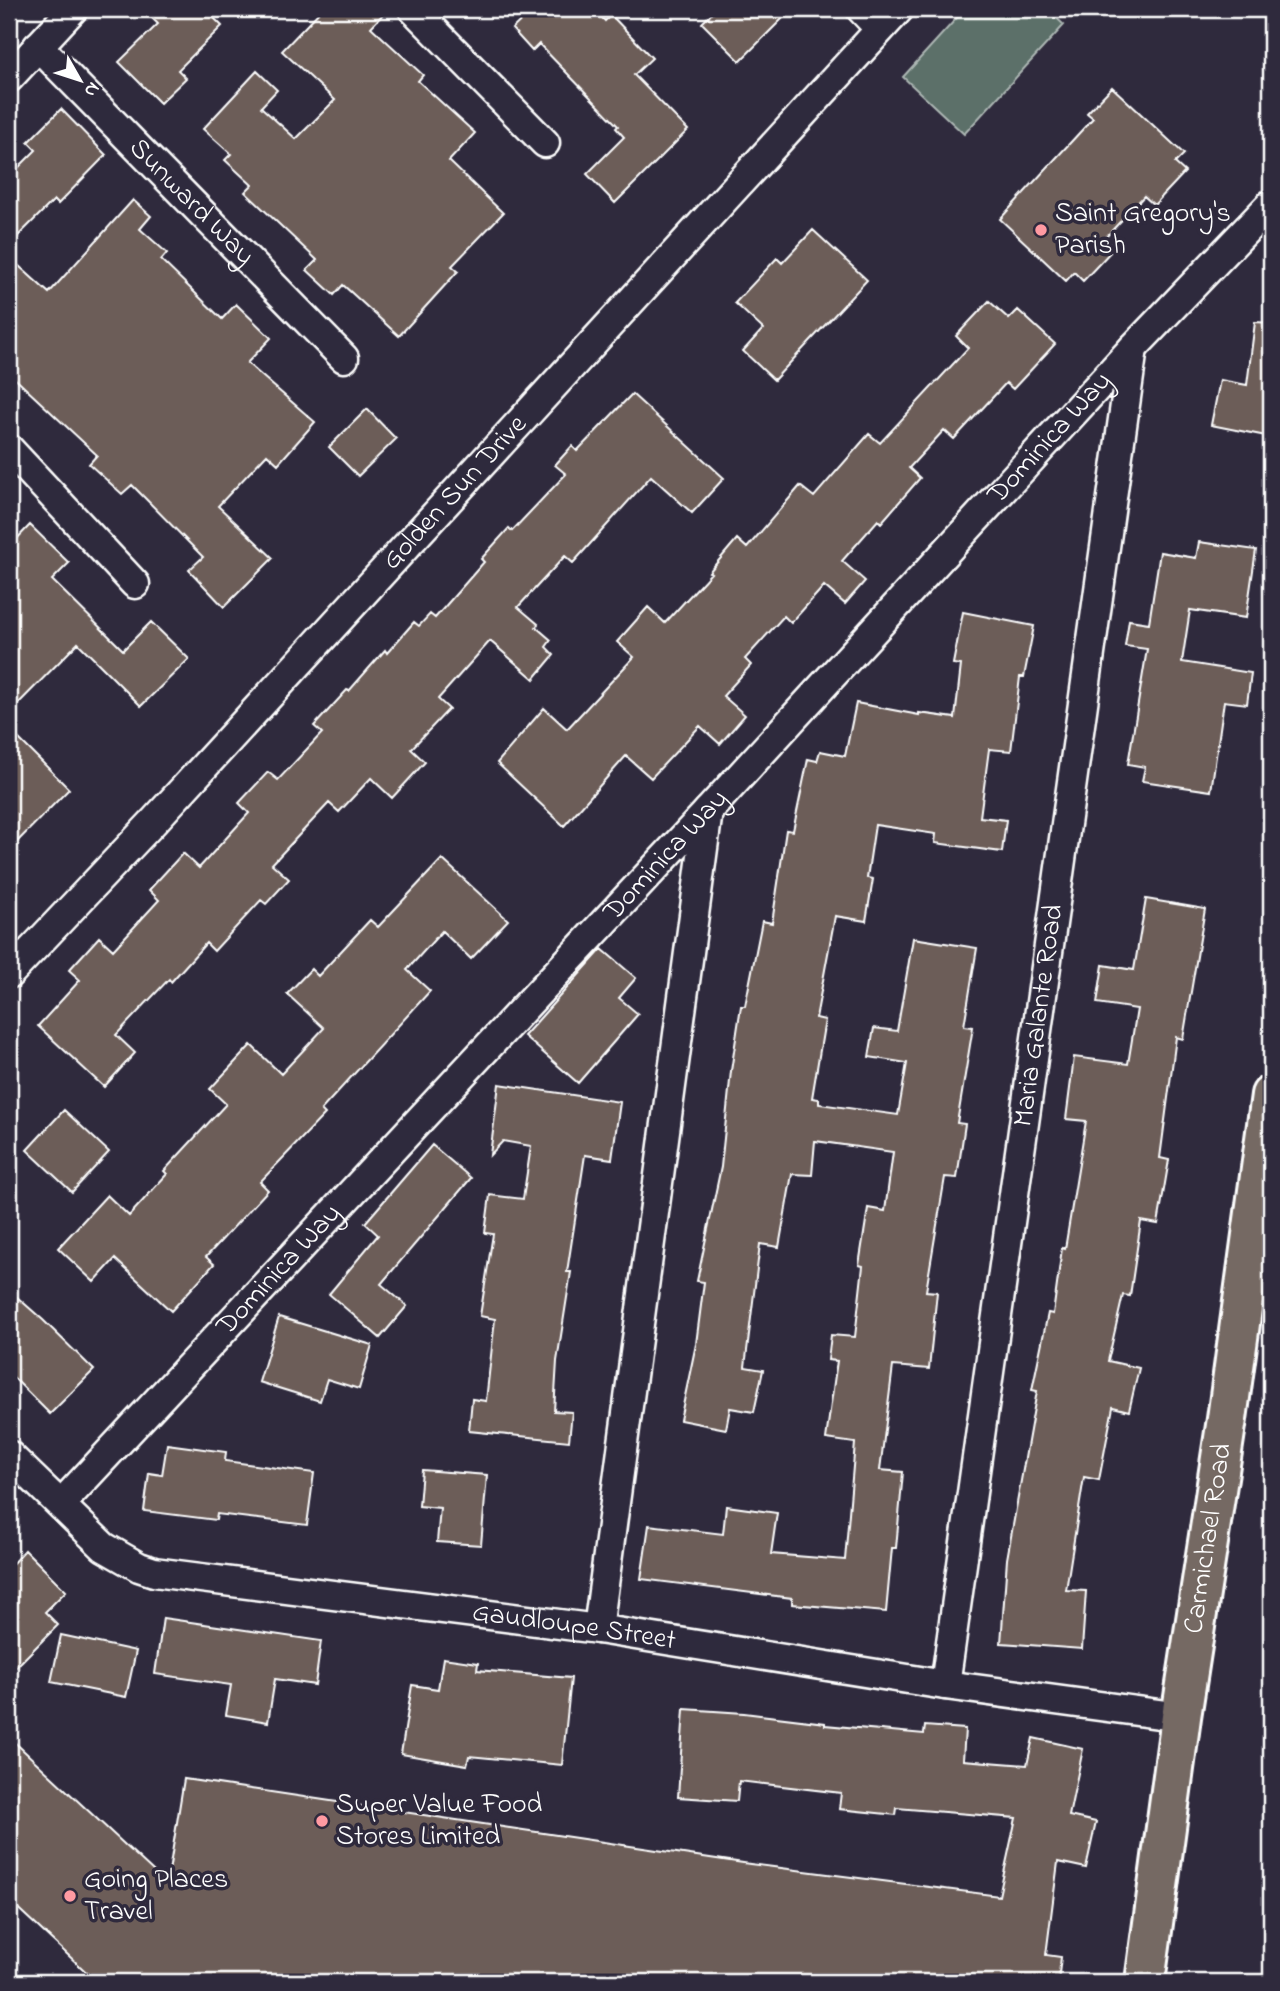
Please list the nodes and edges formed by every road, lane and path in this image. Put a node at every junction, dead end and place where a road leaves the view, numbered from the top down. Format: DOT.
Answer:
graph roads {
  1 [pos="73,9"];
  2 [pos="414,9"];
  3 [pos="880,15"];
  4 [pos="38,46"];
  5 [pos="9,78"];
  6 [pos="545,143"];
  7 [pos="1271,204"];
  8 [pos="1133,348"];
  9 [pos="344,358"];
  10 [pos="9,449"];
  11 [pos="135,584"];
  12 [pos="708,811"];
  13 [pos="9,974"];
  14 [pos="1271,1095"];
  15 [pos="9,1455"];
  16 [pos="61,1504"];
  17 [pos="598,1629"];
  18 [pos="945,1685"];
  19 [pos="1181,1717"];
  20 [pos="1144,1982"];
  1 -- 4 [label="street"];
  2 -- 6 [label="street"];
  3 -- 13 [label="street, Golden Sun Drive"];
  4 -- 5 [label="street"];
  4 -- 9 [label="street, Sunward Way"];
  7 -- 8 [label="street, Dominica Way"];
  8 -- 12 [label="street, Dominica Way"];
  8 -- 18 [label="street, Maria Galante Road"];
  10 -- 11 [label="street"];
  12 -- 16 [label="street, Dominica Way"];
  12 -- 17 [label="street"];
  14 -- 19 [label="main road, Carmichael Road"];
  15 -- 16 [label="street, Gaudloupe Street"];
  16 -- 17 [label="street, Gaudloupe Street"];
  17 -- 18 [label="street, Gaudloupe Street"];
  18 -- 19 [label="street, Gaudloupe Street"];
  19 -- 20 [label="main road, Carmichael Road"];
}
